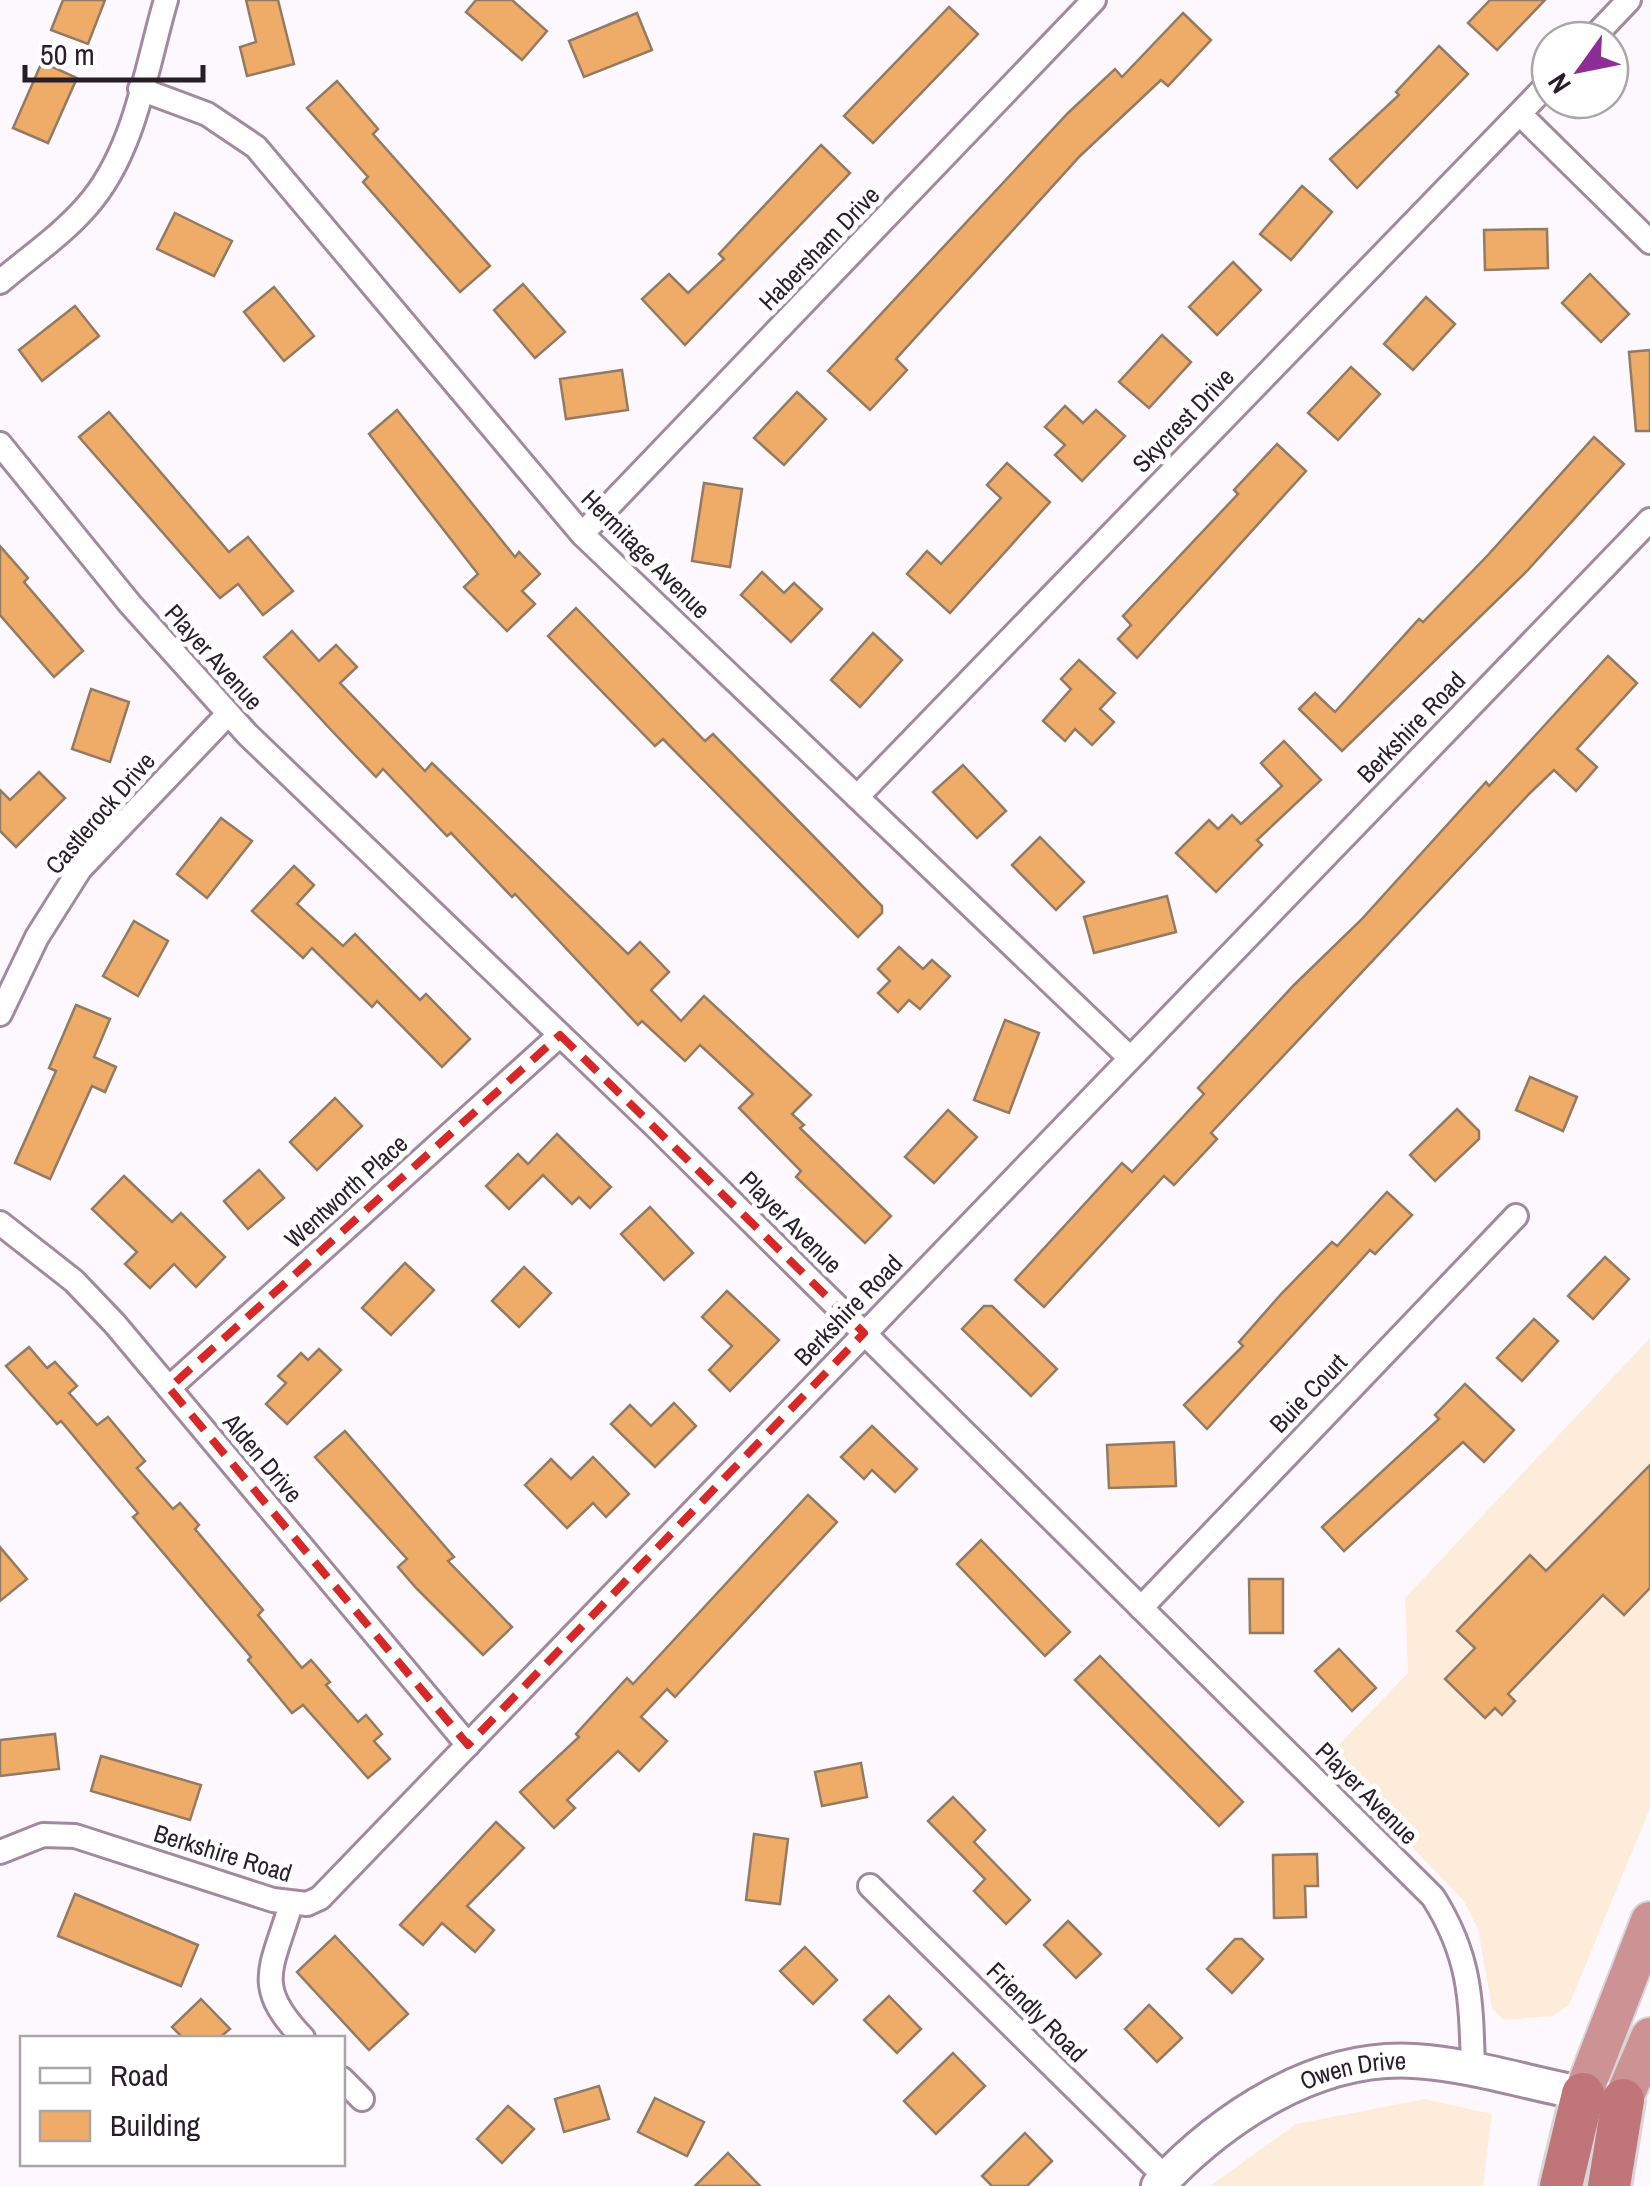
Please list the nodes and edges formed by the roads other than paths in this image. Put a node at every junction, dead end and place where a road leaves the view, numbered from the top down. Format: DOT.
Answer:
graph roads {
  1 [pos="166,0"];
  2 [pos="1094,0"];
  3 [pos="1629,0"];
  4 [pos="1610,20"];
  5 [pos="140,89"];
  6 [pos="1530,103"];
  7 [pos="1520,114"];
  8 [pos="1650,242"];
  9 [pos="0,282"];
  10 [pos="0,444"];
  11 [pos="1650,520"];
  12 [pos="582,534"];
  13 [pos="228,714"];
  14 [pos="857,797"];
  15 [pos="0,1014"];
  16 [pos="560,1035"];
  17 [pos="1130,1057"];
  18 [pos="1516,1216"];
  19 [pos="0,1223"];
  20 [pos="864,1333"];
  21 [pos="168,1388"];
  22 [pos="1141,1608"];
  23 [pos="468,1745"];
  24 [pos="0,1852"];
  25 [pos="870,1886"];
  26 [pos="291,1904"];
  27 [pos="1650,1921"];
  28 [pos="302,2036"];
  29 [pos="1650,2037"];
  30 [pos="1473,2069"];
  31 [pos="345,2082"];
  32 [pos="362,2100"];
  33 [pos="1619,2100"];
  34 [pos="1162,2182"];
  35 [pos="1561,2186"];
  36 [pos="1609,2186"];
  1 -- 5 [label="street"];
  2 -- 12 [label="street, Habersham Drive"];
  3 -- 4 [label="street"];
  5 -- 9 [label="street"];
  5 -- 12 [label="street, Hermitage Avenue"];
  6 -- 7 [label="street, Skycrest Drive"];
  7 -- 8 [label="street"];
  7 -- 14 [label="street, Skycrest Drive"];
  10 -- 13 [label="street, Player Avenue"];
  11 -- 17 [label="street, Berkshire Road"];
  12 -- 14 [label="street, Hermitage Avenue"];
  13 -- 15 [label="street, Castlerock Drive"];
  13 -- 16 [label="street, Player Avenue"];
  14 -- 17 [label="street, Hermitage Avenue"];
  16 -- 20 [label="street, Player Avenue"];
  16 -- 21 [label="street, Wentworth Place"];
  17 -- 20 [label="street, Berkshire Road"];
  18 -- 22 [label="street, Buie Court"];
  19 -- 21 [label="street, Alden Drive"];
  20 -- 22 [label="street, Player Avenue"];
  20 -- 23 [label="street, Berkshire Road"];
  21 -- 23 [label="street, Alden Drive"];
  22 -- 30 [label="street, Player Avenue"];
  23 -- 26 [label="street, Berkshire Road"];
  24 -- 26 [label="street, Berkshire Road"];
  25 -- 34 [label="street, Friendly Road"];
  26 -- 28 [label="street"];
  27 -- 33 [label="highway"];
  29 -- 33 [label="highway"];
  30 -- 33 [label="main road, Owen Drive"];
  30 -- 34 [label="main road, Owen Drive"];
  31 -- 32 [label="street"];
  33 -- 35 [label="highway"];
  33 -- 36 [label="highway"];
}
